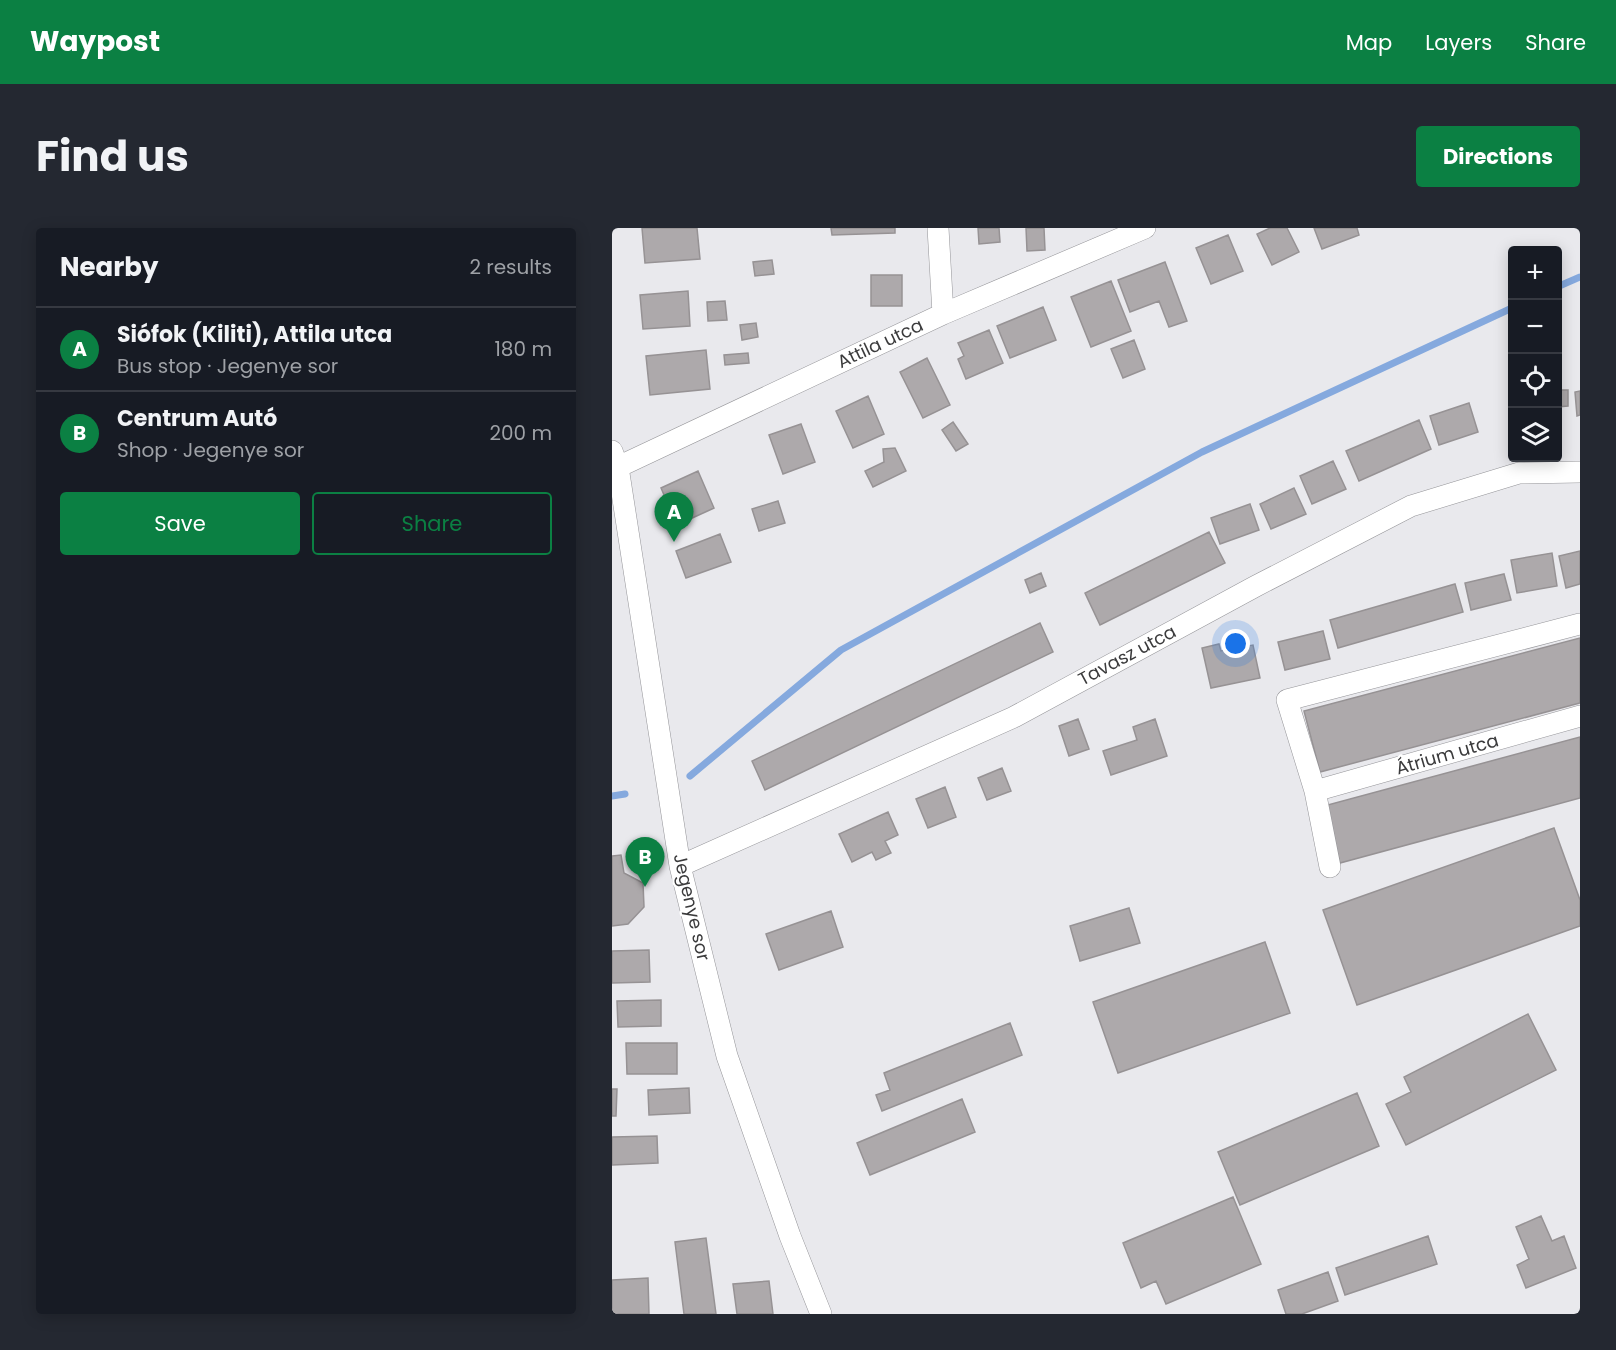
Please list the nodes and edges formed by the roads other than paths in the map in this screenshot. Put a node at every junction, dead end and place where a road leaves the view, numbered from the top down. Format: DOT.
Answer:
graph roads {
  1 [pos="938,228"];
  2 [pos="1145,228"];
  3 [pos="942,314"];
  4 [pos="615,459"];
  5 [pos="1580,472"];
  6 [pos="1580,624"];
  7 [pos="1580,716"];
  8 [pos="1315,791"];
  9 [pos="680,866"];
  10 [pos="1330,867"];
  11 [pos="822,1314"];
  1 -- 3 [label="street"];
  2 -- 3 [label="street, Attila utca"];
  3 -- 4 [label="street, Attila utca"];
  4 -- 9 [label="street, Jegenye sor"];
  5 -- 9 [label="street, Tavasz utca"];
  6 -- 8 [label="street"];
  7 -- 8 [label="street, Átrium utca"];
  8 -- 10 [label="street"];
  9 -- 11 [label="street, Jegenye sor"];
}
